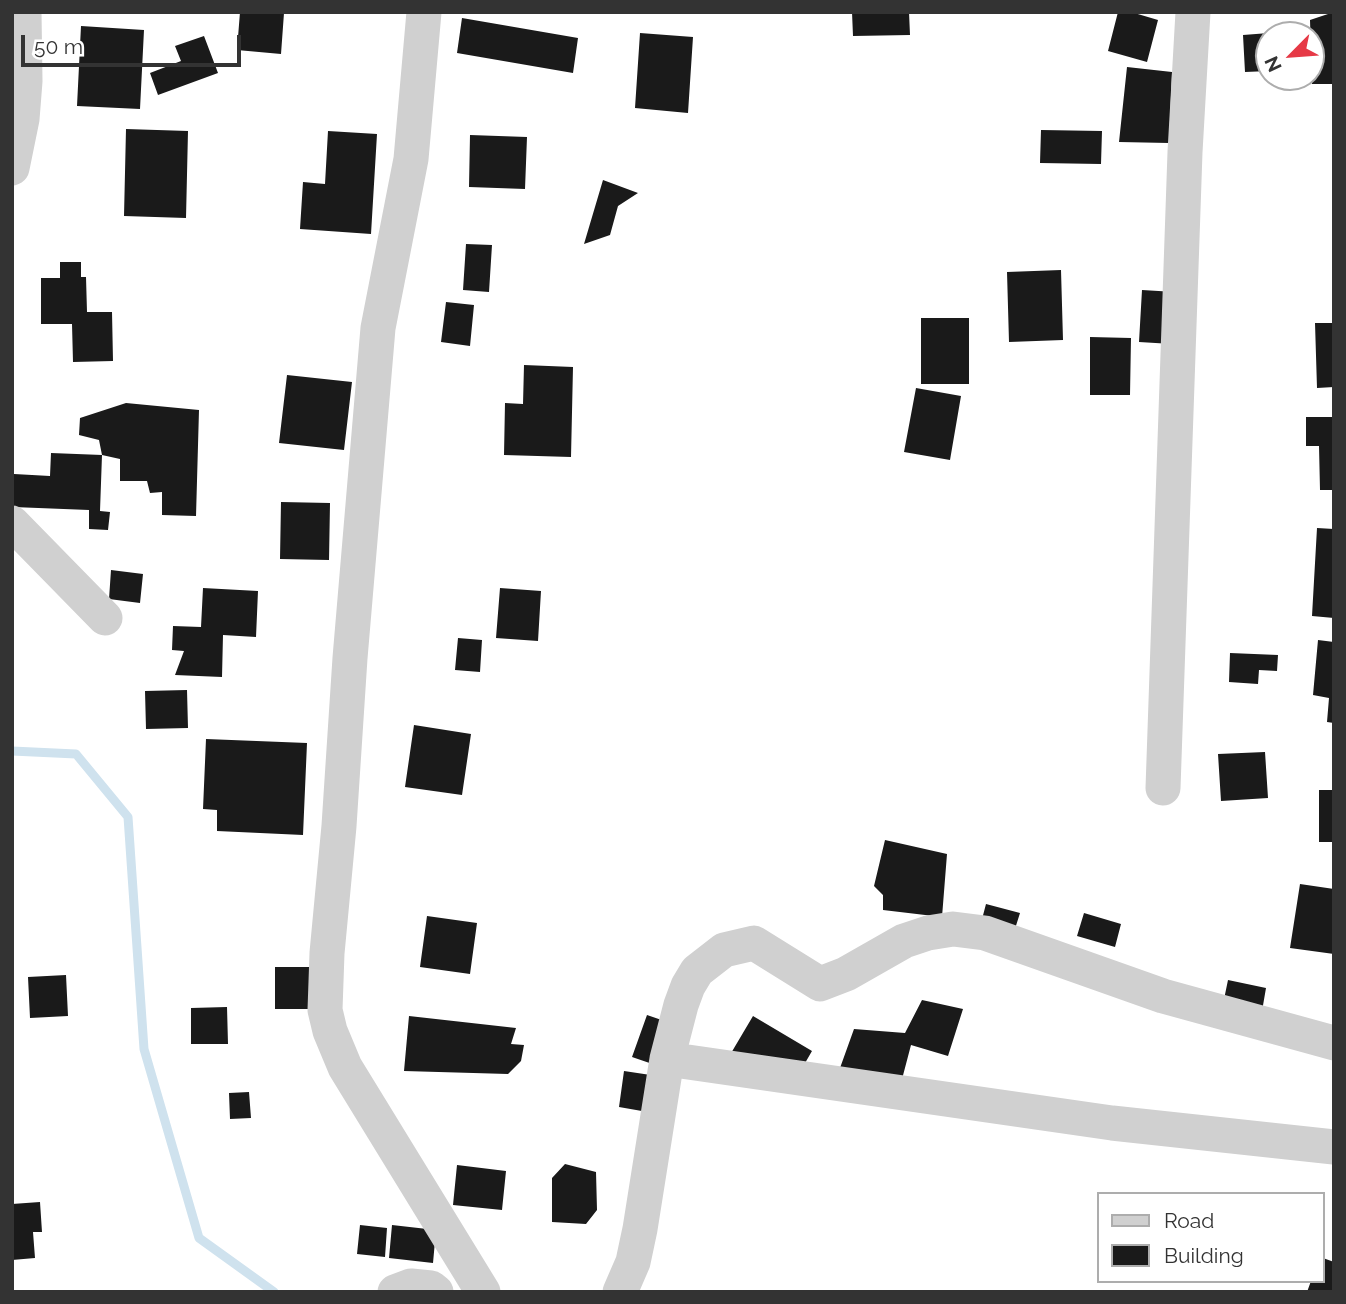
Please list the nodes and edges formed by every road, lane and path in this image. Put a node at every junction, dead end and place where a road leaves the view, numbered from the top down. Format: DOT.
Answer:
graph roads {
  1 [pos="24,12"];
  2 [pos="424,12"];
  3 [pos="1193,12"];
  4 [pos="12,168"];
  5 [pos="12,523"];
  6 [pos="105,618"];
  7 [pos="1163,788"];
  8 [pos="1334,1043"];
  9 [pos="667,1059"];
  10 [pos="1334,1147"];
  11 [pos="395,1292"];
  12 [pos="436,1292"];
  13 [pos="483,1292"];
  14 [pos="620,1292"];
  1 -- 4 [label="street"];
  2 -- 13 [label="street"];
  3 -- 7 [label="street"];
  5 -- 6 [label="street"];
  8 -- 9 [label="street"];
  9 -- 10 [label="street"];
  9 -- 14 [label="street"];
  11 -- 12 [label="street"];
}
